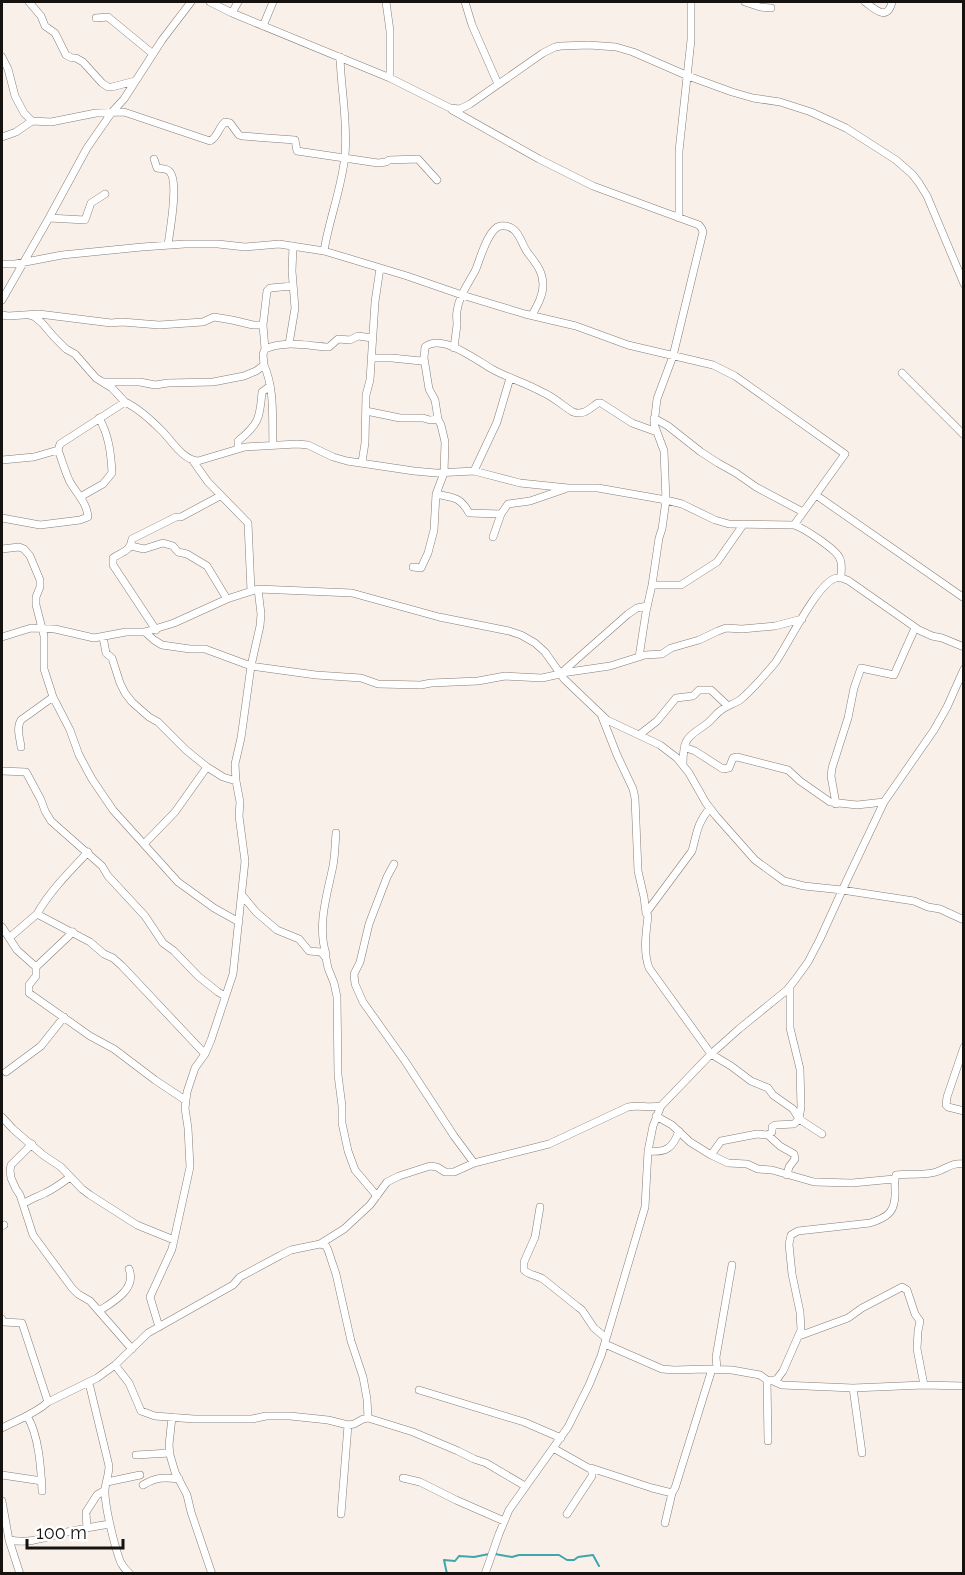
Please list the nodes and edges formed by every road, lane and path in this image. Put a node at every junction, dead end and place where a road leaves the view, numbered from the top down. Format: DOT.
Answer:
graph roads {
  1 [pos="29,2"];
  2 [pos="191,2"];
  3 [pos="210,2"];
  4 [pos="238,2"];
  5 [pos="273,2"];
  6 [pos="386,2"];
  7 [pos="465,2"];
  8 [pos="691,2"];
  9 [pos="745,2"];
  10 [pos="866,2"];
  11 [pos="892,2"];
  12 [pos="771,8"];
  13 [pos="232,13"];
  14 [pos="96,18"];
  15 [pos="262,26"];
  16 [pos="153,54"];
  17 [pos="2,57"];
  18 [pos="340,57"];
  19 [pos="688,76"];
  20 [pos="390,78"];
  21 [pos="135,81"];
  22 [pos="498,84"];
  23 [pos="450,108"];
  24 [pos="112,112"];
  25 [pos="32,121"];
  26 [pos="2,136"];
  27 [pos="345,157"];
  28 [pos="154,159"];
  29 [pos="437,180"];
  30 [pos="105,194"];
  31 [pos="50,218"];
  32 [pos="679,218"];
  33 [pos="168,245"];
  34 [pos="293,246"];
  35 [pos="324,251"];
  36 [pos="23,262"];
  37 [pos="2,264"];
  38 [pos="380,268"];
  39 [pos="963,284"];
  40 [pos="293,285"];
  41 [pos="462,295"];
  42 [pos="2,300"];
  43 [pos="27,314"];
  44 [pos="2,315"];
  45 [pos="532,315"];
  46 [pos="263,325"];
  47 [pos="372,338"];
  48 [pos="289,344"];
  49 [pos="454,348"];
  50 [pos="265,349"];
  51 [pos="673,356"];
  52 [pos="371,358"];
  53 [pos="424,358"];
  54 [pos="264,365"];
  55 [pos="902,373"];
  56 [pos="510,378"];
  57 [pos="104,382"];
  58 [pos="270,386"];
  59 [pos="125,402"];
  60 [pos="366,411"];
  61 [pos="99,418"];
  62 [pos="654,418"];
  63 [pos="438,419"];
  64 [pos="657,432"];
  65 [pos="963,435"];
  66 [pos="273,445"];
  67 [pos="238,449"];
  68 [pos="58,450"];
  69 [pos="2,460"];
  70 [pos="193,460"];
  71 [pos="362,462"];
  72 [pos="474,471"];
  73 [pos="444,473"];
  74 [pos="568,488"];
  75 [pos="436,494"];
  76 [pos="816,495"];
  77 [pos="220,496"];
  78 [pos="80,497"];
  79 [pos="666,500"];
  80 [pos="803,512"];
  81 [pos="501,514"];
  82 [pos="2,518"];
  83 [pos="743,525"];
  84 [pos="794,525"];
  85 [pos="493,537"];
  86 [pos="131,546"];
  87 [pos="2,549"];
  88 [pos="413,567"];
  89 [pos="840,577"];
  90 [pos="652,585"];
  91 [pos="254,590"];
  92 [pos="963,598"];
  93 [pos="227,599"];
  94 [pos="647,606"];
  95 [pos="802,619"];
  96 [pos="42,628"];
  97 [pos="915,628"];
  98 [pos="156,630"];
  99 [pos="145,632"];
  100 [pos="2,637"];
  101 [pos="103,637"];
  102 [pos="963,647"];
  103 [pos="639,657"];
  104 [pos="251,666"];
  105 [pos="963,669"];
  106 [pos="560,674"];
  107 [pos="53,697"];
  108 [pos="728,706"];
  109 [pos="601,714"];
  110 [pos="639,735"];
  111 [pos="21,747"];
  112 [pos="684,747"];
  113 [pos="683,764"];
  114 [pos="207,767"];
  115 [pos="2,771"];
  116 [pos="236,781"];
  117 [pos="884,802"];
  118 [pos="836,804"];
  119 [pos="710,808"];
  120 [pos="336,833"];
  121 [pos="145,843"];
  122 [pos="88,852"];
  123 [pos="394,864"];
  124 [pos="842,890"];
  125 [pos="242,895"];
  126 [pos="37,914"];
  127 [pos="646,914"];
  128 [pos="963,920"];
  129 [pos="239,922"];
  130 [pos="2,927"];
  131 [pos="73,932"];
  132 [pos="9,938"];
  133 [pos="326,958"];
  134 [pos="36,968"];
  135 [pos="790,987"];
  136 [pos="225,996"];
  137 [pos="64,1017"];
  138 [pos="963,1047"];
  139 [pos="205,1054"];
  140 [pos="711,1054"];
  141 [pos="6,1072"];
  142 [pos="185,1100"];
  143 [pos="661,1106"];
  144 [pos="963,1111"];
  145 [pos="656,1116"];
  146 [pos="2,1117"];
  147 [pos="799,1119"];
  148 [pos="679,1131"];
  149 [pos="822,1134"];
  150 [pos="768,1135"];
  151 [pos="32,1144"];
  152 [pos="648,1151"];
  153 [pos="711,1155"];
  154 [pos="474,1163"];
  155 [pos="963,1164"];
  156 [pos="788,1175"];
  157 [pos="70,1177"];
  158 [pos="894,1179"];
  159 [pos="377,1196"];
  160 [pos="23,1204"];
  161 [pos="540,1207"];
  162 [pos="174,1240"];
  163 [pos="320,1244"];
  164 [pos="732,1265"];
  165 [pos="129,1269"];
  166 [pos="99,1311"];
  167 [pos="2,1319"];
  168 [pos="159,1327"];
  169 [pos="799,1336"];
  170 [pos="605,1341"];
  171 [pos="132,1349"];
  172 [pos="115,1365"];
  173 [pos="715,1369"];
  174 [pos="770,1380"];
  175 [pos="89,1383"];
  176 [pos="924,1385"];
  177 [pos="963,1386"];
  178 [pos="853,1388"];
  179 [pos="418,1390"];
  180 [pos="48,1402"];
  181 [pos="27,1416"];
  182 [pos="172,1417"];
  183 [pos="368,1418"];
  184 [pos="348,1425"];
  185 [pos="2,1428"];
  186 [pos="561,1438"];
  187 [pos="768,1441"];
  188 [pos="553,1448"];
  189 [pos="170,1453"];
  190 [pos="862,1453"];
  191 [pos="136,1455"];
  192 [pos="591,1468"];
  193 [pos="2,1475"];
  194 [pos="140,1475"];
  195 [pos="403,1478"];
  196 [pos="179,1479"];
  197 [pos="42,1481"];
  198 [pos="143,1485"];
  199 [pos="106,1486"];
  200 [pos="525,1486"];
  201 [pos="42,1491"];
  202 [pos="672,1493"];
  203 [pos="2,1501"];
  204 [pos="341,1514"];
  205 [pos="567,1514"];
  206 [pos="504,1521"];
  207 [pos="665,1523"];
  208 [pos="111,1524"];
  209 [pos="87,1528"];
  210 [pos="9,1540"];
  211 [pos="20,1574"];
  212 [pos="130,1574"];
  213 [pos="212,1574"];
  214 [pos="485,1574"];
  1 -- 21 [label="street"];
  2 -- 16 [label="street"];
  3 -- 13 [label="street"];
  4 -- 13 [label="street"];
  5 -- 15 [label="street"];
  6 -- 20 [label="street"];
  7 -- 22 [label="street"];
  8 -- 19 [label="street"];
  9 -- 12 [label="street"];
  10 -- 11 [label="street"];
  13 -- 15 [label="street"];
  14 -- 16 [label="street"];
  15 -- 18 [label="street"];
  16 -- 21 [label="street"];
  17 -- 25 [label="street"];
  18 -- 20 [label="street"];
  18 -- 27 [label="street"];
  19 -- 22 [label="street"];
  19 -- 32 [label="street"];
  19 -- 39 [label="street"];
  20 -- 23 [label="street"];
  21 -- 24 [label="street"];
  22 -- 23 [label="street"];
  23 -- 32 [label="street"];
  24 -- 25 [label="street"];
  24 -- 27 [label="street"];
  24 -- 31 [label="street"];
  25 -- 26 [label="street"];
  27 -- 29 [label="street"];
  27 -- 35 [label="street"];
  28 -- 33 [label="street"];
  30 -- 31 [label="street"];
  31 -- 36 [label="street"];
  32 -- 51 [label="street"];
  33 -- 34 [label="street"];
  33 -- 36 [label="street"];
  34 -- 35 [label="street"];
  34 -- 40 [label="street"];
  35 -- 38 [label="street"];
  36 -- 37 [label="street"];
  36 -- 42 [label="street"];
  38 -- 41 [label="street"];
  38 -- 47 [label="street"];
  40 -- 46 [label="street"];
  40 -- 48 [label="street"];
  41 -- 45 [label="street"];
  41 -- 45 [label="street"];
  41 -- 49 [label="street"];
  43 -- 44 [label="street"];
  43 -- 46 [label="street"];
  43 -- 57 [label="street"];
  45 -- 51 [label="street"];
  46 -- 50 [label="street"];
  47 -- 48 [label="street"];
  47 -- 52 [label="street"];
  48 -- 50 [label="street"];
  49 -- 53 [label="street"];
  49 -- 56 [label="street"];
  50 -- 54 [label="street"];
  51 -- 62 [label="street"];
  51 -- 76 [label="street"];
  52 -- 53 [label="street"];
  52 -- 60 [label="street"];
  53 -- 63 [label="street"];
  54 -- 57 [label="street"];
  54 -- 58 [label="street"];
  55 -- 65 [label="street"];
  56 -- 64 [label="street"];
  56 -- 72 [label="street"];
  57 -- 59 [label="street"];
  58 -- 66 [label="street"];
  58 -- 67 [label="street"];
  59 -- 61 [label="street"];
  59 -- 70 [label="street"];
  60 -- 63 [label="street"];
  60 -- 71 [label="street"];
  61 -- 68 [label="street"];
  61 -- 78 [label="street"];
  62 -- 64 [label="street"];
  62 -- 80 [label="street"];
  63 -- 73 [label="street"];
  64 -- 79 [label="street"];
  66 -- 67 [label="street"];
  66 -- 71 [label="street"];
  67 -- 70 [label="street"];
  68 -- 69 [label="street"];
  68 -- 78 [label="street"];
  70 -- 77 [label="street"];
  71 -- 73 [label="street"];
  72 -- 73 [label="street"];
  72 -- 74 [label="street"];
  73 -- 75 [label="street"];
  74 -- 79 [label="street"];
  74 -- 81 [label="street"];
  75 -- 81 [label="street"];
  75 -- 88 [label="street"];
  76 -- 80 [label="street"];
  76 -- 92 [label="street"];
  77 -- 86 [label="street"];
  77 -- 91 [label="street"];
  78 -- 82 [label="street"];
  79 -- 83 [label="street"];
  79 -- 90 [label="street"];
  80 -- 84 [label="street"];
  81 -- 85 [label="street"];
  83 -- 84 [label="street"];
  83 -- 90 [label="street"];
  84 -- 89 [label="street"];
  86 -- 93 [label="street"];
  86 -- 98 [label="street"];
  87 -- 96 [label="street"];
  89 -- 95 [label="street"];
  89 -- 97 [label="street"];
  90 -- 94 [label="street"];
  91 -- 93 [label="street"];
  91 -- 104 [label="street"];
  91 -- 106 [label="street"];
  93 -- 98 [label="street"];
  94 -- 103 [label="street"];
  94 -- 106 [label="street"];
  95 -- 103 [label="street"];
  95 -- 108 [label="street"];
  96 -- 100 [label="street"];
  96 -- 101 [label="street"];
  96 -- 107 [label="street"];
  97 -- 102 [label="street"];
  97 -- 118 [label="street"];
  98 -- 99 [label="street"];
  99 -- 101 [label="street"];
  99 -- 104 [label="street"];
  101 -- 114 [label="street"];
  103 -- 106 [label="street"];
  104 -- 106 [label="street"];
  104 -- 116 [label="street"];
  105 -- 117 [label="street"];
  106 -- 109 [label="street"];
  107 -- 111 [label="street"];
  107 -- 121 [label="street"];
  108 -- 110 [label="street"];
  108 -- 112 [label="street"];
  109 -- 110 [label="street"];
  109 -- 127 [label="street"];
  110 -- 113 [label="street"];
  112 -- 113 [label="street"];
  112 -- 118 [label="street"];
  113 -- 119 [label="street"];
  114 -- 116 [label="street"];
  114 -- 121 [label="street"];
  115 -- 122 [label="street"];
  116 -- 125 [label="street"];
  117 -- 118 [label="street"];
  117 -- 124 [label="street"];
  119 -- 124 [label="street"];
  119 -- 127 [label="street"];
  120 -- 133 [label="street"];
  121 -- 129 [label="street"];
  122 -- 126 [label="street"];
  122 -- 136 [label="street"];
  123 -- 154 [label="street"];
  124 -- 128 [label="street"];
  124 -- 135 [label="street"];
  125 -- 129 [label="street"];
  125 -- 133 [label="street"];
  126 -- 131 [label="street"];
  126 -- 132 [label="street"];
  127 -- 140 [label="street"];
  129 -- 136 [label="street"];
  130 -- 132 [label="street"];
  131 -- 134 [label="street"];
  131 -- 139 [label="street"];
  132 -- 134 [label="street"];
  133 -- 159 [label="street"];
  134 -- 137 [label="street"];
  135 -- 140 [label="street"];
  135 -- 147 [label="street"];
  136 -- 139 [label="street"];
  137 -- 141 [label="street"];
  137 -- 142 [label="street"];
  138 -- 144 [label="street"];
  139 -- 142 [label="street"];
  140 -- 143 [label="street"];
  140 -- 147 [label="street"];
  142 -- 162 [label="street"];
  143 -- 145 [label="street"];
  143 -- 154 [label="street"];
  145 -- 148 [label="street"];
  145 -- 152 [label="street"];
  146 -- 151 [label="street"];
  147 -- 149 [label="street"];
  147 -- 150 [label="street"];
  148 -- 152 [label="street"];
  148 -- 153 [label="street"];
  150 -- 153 [label="street"];
  150 -- 156 [label="street"];
  151 -- 157 [label="street"];
  151 -- 160 [label="street"];
  152 -- 170 [label="street"];
  153 -- 156 [label="street"];
  154 -- 159 [label="street"];
  155 -- 158 [label="street"];
  156 -- 158 [label="street"];
  157 -- 160 [label="street"];
  157 -- 162 [label="street"];
  158 -- 169 [label="street"];
  159 -- 163 [label="street"];
  160 -- 166 [label="street"];
  161 -- 170 [label="street"];
  162 -- 168 [label="street"];
  163 -- 168 [label="street"];
  163 -- 183 [label="street"];
  164 -- 173 [label="street"];
  165 -- 166 [label="street"];
  166 -- 171 [label="street"];
  167 -- 180 [label="street"];
  168 -- 171 [label="street"];
  169 -- 174 [label="street"];
  169 -- 176 [label="street"];
  170 -- 173 [label="street"];
  170 -- 186 [label="street"];
  171 -- 172 [label="street"];
  172 -- 175 [label="street"];
  172 -- 182 [label="street"];
  173 -- 174 [label="street"];
  173 -- 202 [label="street"];
  174 -- 178 [label="street"];
  174 -- 187 [label="street"];
  175 -- 180 [label="street"];
  175 -- 199 [label="street"];
  176 -- 177 [label="street"];
  176 -- 178 [label="street"];
  178 -- 190 [label="street"];
  179 -- 186 [label="street"];
  180 -- 181 [label="street"];
  181 -- 185 [label="street"];
  181 -- 197 [label="street"];
  182 -- 184 [label="street"];
  182 -- 189 [label="street"];
  183 -- 184 [label="street"];
  183 -- 200 [label="street"];
  184 -- 204 [label="street"];
  186 -- 188 [label="street"];
  188 -- 192 [label="street"];
  188 -- 200 [label="street"];
  189 -- 191 [label="street"];
  189 -- 196 [label="street"];
  192 -- 202 [label="street"];
  192 -- 205 [label="street"];
  193 -- 197 [label="street"];
  194 -- 199 [label="street"];
  195 -- 206 [label="street"];
  196 -- 198 [label="street"];
  196 -- 213 [label="street"];
  197 -- 201 [label="street"];
  199 -- 208 [label="street"];
  199 -- 209 [label="street"];
  200 -- 206 [label="street"];
  202 -- 207 [label="street"];
  203 -- 210 [label="street"];
  206 -- 214 [label="street"];
  208 -- 209 [label="street"];
  208 -- 212 [label="street"];
  209 -- 210 [label="street"];
  210 -- 211 [label="street"];
}
